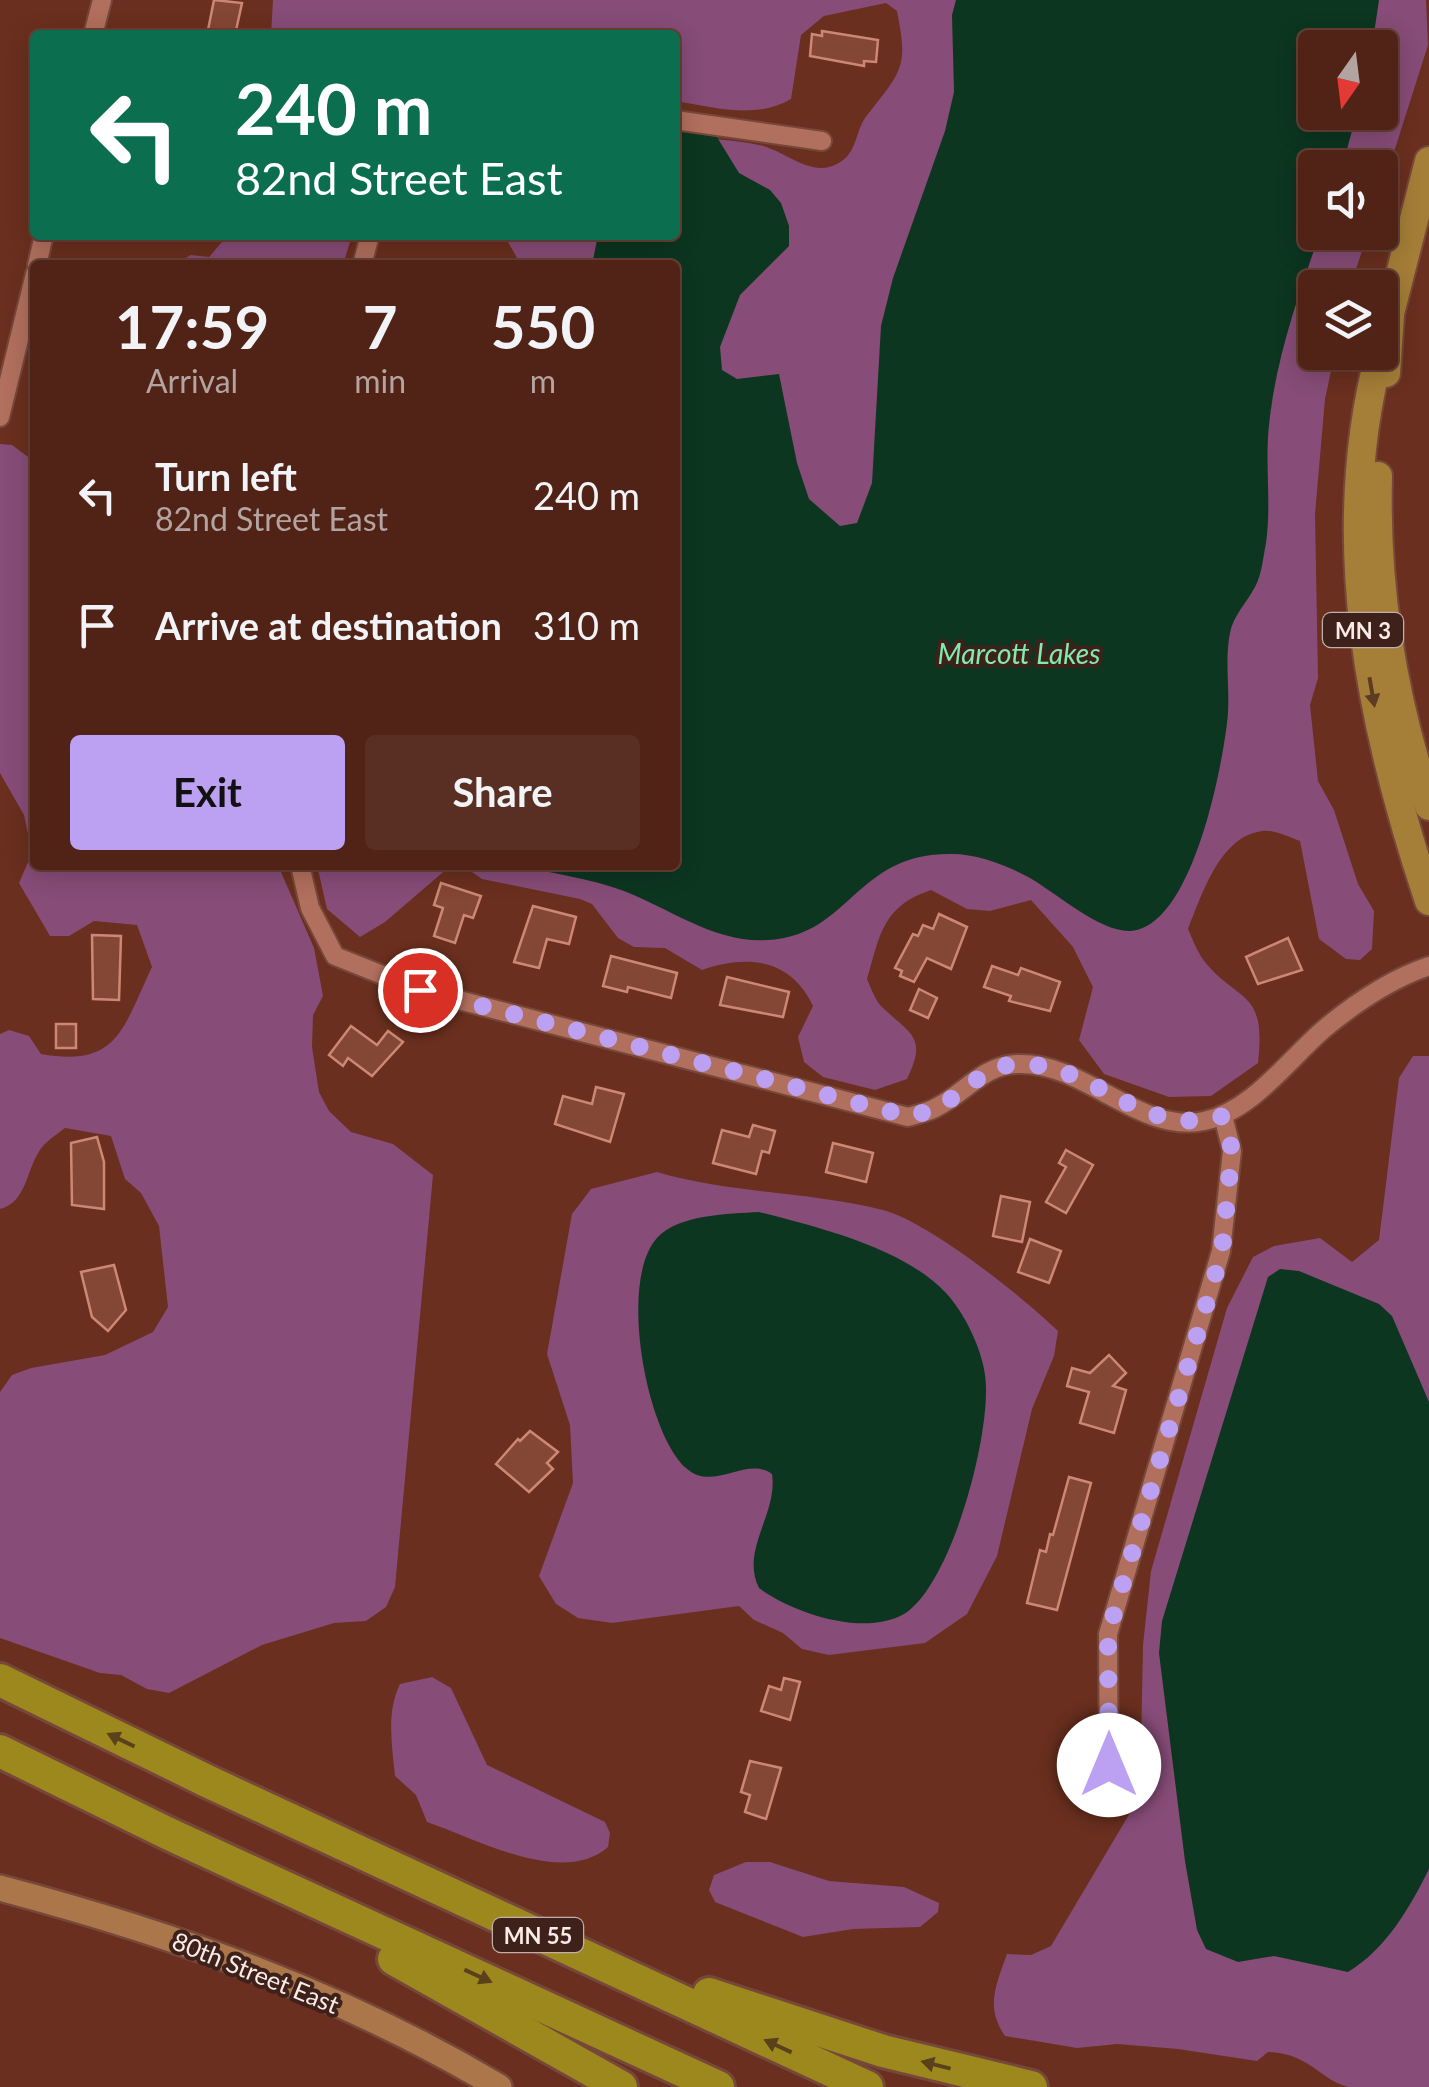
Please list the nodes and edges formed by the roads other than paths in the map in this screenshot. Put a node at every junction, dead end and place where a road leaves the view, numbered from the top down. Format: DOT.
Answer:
graph roads {
  1 [pos="102,0"];
  2 [pos="94,30"];
  3 [pos="680,121"];
  4 [pos="822,141"];
  5 [pos="1429,160"];
  6 [pos="1398,283"];
  7 [pos="30,294"];
  8 [pos="1376,370"];
  9 [pos="1386,370"];
  10 [pos="0,417"];
  11 [pos="1429,806"];
  12 [pos="301,870"];
  13 [pos="1429,901"];
  14 [pos="1429,966"];
  15 [pos="1223,1116"];
  16 [pos="0,1680"];
  17 [pos="0,1751"];
  18 [pos="208,1782"];
  19 [pos="1109,1797"];
  20 [pos="167,1833"];
  21 [pos="0,1888"];
  22 [pos="500,2087"];
  23 [pos="621,2087"];
  24 [pos="718,2087"];
  25 [pos="866,2087"];
  26 [pos="1031,2087"];
  1 -- 2 [label="street"];
  3 -- 4 [label="street"];
  5 -- 6 [label="main road, MN 3"];
  7 -- 10 [label="street"];
  8 -- 13 [label="main road, MN 3, one-way"];
  9 -- 11 [label="main road, MN 3"];
  12 -- 15 [label="street"];
  14 -- 15 [label="street"];
  15 -- 19 [label="street"];
  18 -- 16 [label="highway, MN 55, one-way"];
  17 -- 20 [label="highway, MN 55"];
  25 -- 18 [label="highway, MN 55, one-way"];
  26 -- 18 [label="highway, one-way"];
  20 -- 23 [label="highway"];
  20 -- 24 [label="highway, MN 55, one-way"];
  21 -- 22 [label="street, 80th Street East"];
}
